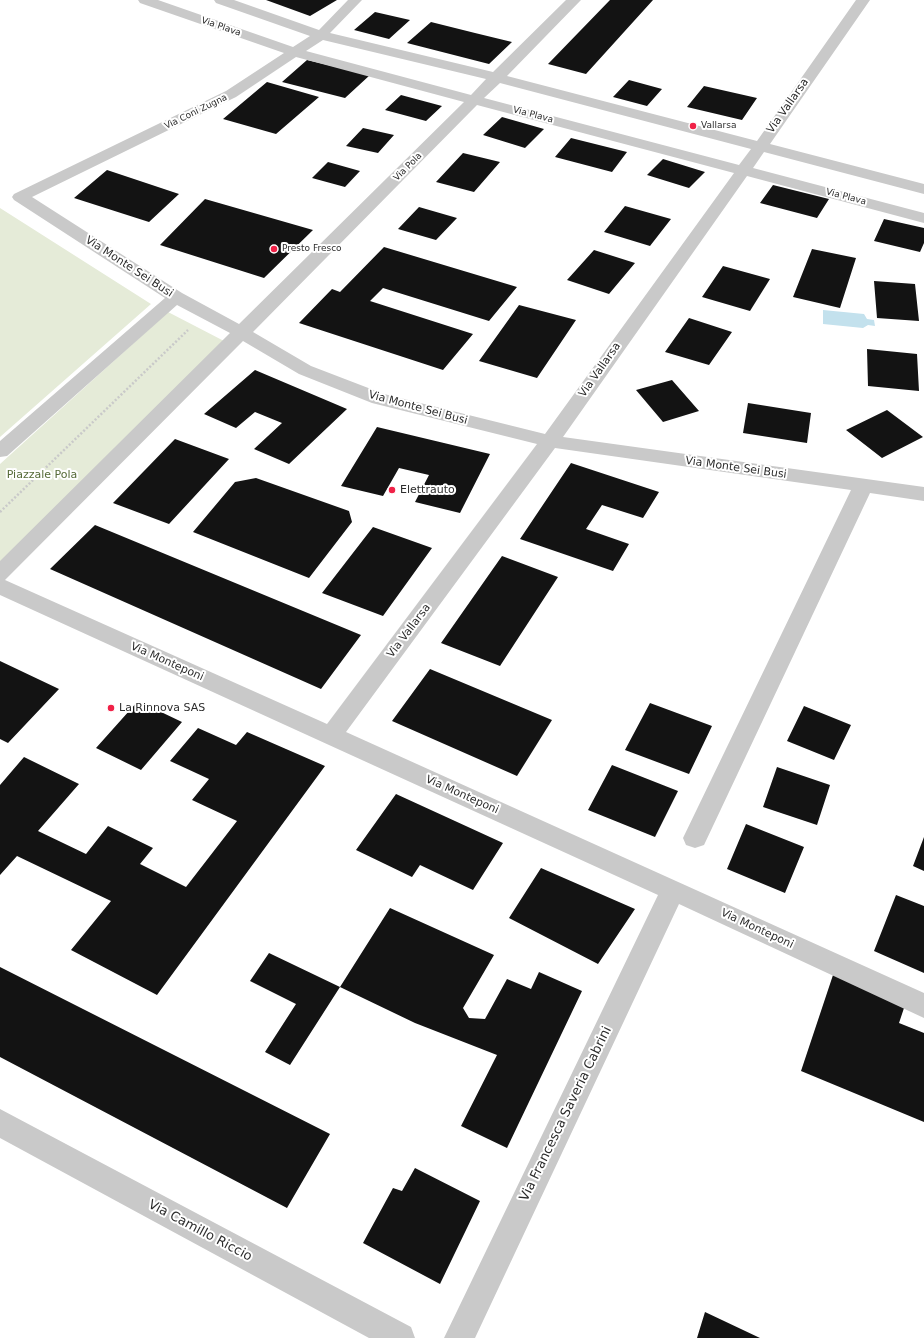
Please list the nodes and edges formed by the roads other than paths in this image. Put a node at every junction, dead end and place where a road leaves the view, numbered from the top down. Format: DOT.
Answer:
graph roads {
  1 [pos="145,0"];
  2 [pos="221,0"];
  3 [pos="355,0"];
  4 [pos="574,0"];
  5 [pos="863,0"];
  6 [pos="321,35"];
  7 [pos="296,53"];
  8 [pos="495,77"];
  9 [pos="475,100"];
  10 [pos="760,146"];
  11 [pos="743,170"];
  12 [pos="924,189"];
  13 [pos="20,198"];
  14 [pos="924,218"];
  15 [pos="176,297"];
  16 [pos="241,332"];
  17 [pos="550,441"];
  18 [pos="0,451"];
  19 [pos="863,486"];
  20 [pos="924,494"];
  21 [pos="0,574"];
  22 [pos="0,586"];
  23 [pos="331,736"];
  24 [pos="695,838"];
  25 [pos="673,890"];
  26 [pos="924,1006"];
  27 [pos="0,1124"];
  28 [pos="400,1338"];
  29 [pos="459,1338"];
  1 -- 7 [label="street, Via Plava"];
  2 -- 6 [label="street"];
  3 -- 6 [label="street, Via Coni Zugna"];
  4 -- 8 [label="street, Via Pola"];
  5 -- 10 [label="street, Via Vallarsa"];
  6 -- 7 [label="street, Via Coni Zugna"];
  6 -- 8 [label="street"];
  7 -- 9 [label="street, Via Plava"];
  7 -- 13 [label="street, Via Coni Zugna"];
  8 -- 9 [label="street, Via Pola"];
  8 -- 10 [label="street"];
  9 -- 11 [label="street, Via Plava"];
  9 -- 16 [label="street, Via Pola"];
  10 -- 11 [label="street, Via Vallarsa"];
  10 -- 12 [label="street"];
  11 -- 14 [label="street, Via Plava"];
  11 -- 17 [label="street, Via Vallarsa"];
  13 -- 15 [label="street, Via Monte Sei Busi"];
  15 -- 16 [label="street, Via Monte Sei Busi"];
  15 -- 18 [label="street"];
  16 -- 17 [label="street, Via Monte Sei Busi"];
  16 -- 21 [label="street"];
  17 -- 19 [label="street, Via Monte Sei Busi"];
  17 -- 23 [label="street, Via Vallarsa"];
  19 -- 20 [label="street, Via Monte Sei Busi"];
  19 -- 24 [label="street"];
  22 -- 23 [label="street, Via Monteponi"];
  23 -- 25 [label="street, Via Monteponi"];
  25 -- 26 [label="street, Via Monteponi"];
  25 -- 29 [label="street, Via Francesca Saveria Cabrini"];
  27 -- 28 [label="street, Via Camillo Riccio"];
}
